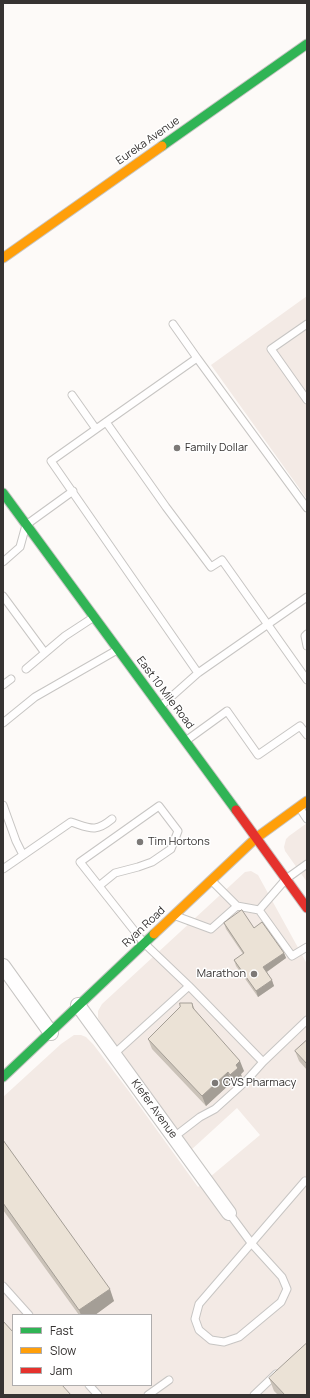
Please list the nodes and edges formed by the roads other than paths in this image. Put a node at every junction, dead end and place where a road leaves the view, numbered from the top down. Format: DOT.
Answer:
graph roads {
  1 [pos="307,44"];
  2 [pos="3,258"];
  3 [pos="173,324"];
  4 [pos="307,324"];
  5 [pos="197,358"];
  6 [pos="72,395"];
  7 [pos="307,400"];
  8 [pos="106,422"];
  9 [pos="96,428"];
  10 [pos="73,492"];
  11 [pos="3,493"];
  12 [pos="307,508"];
  13 [pos="26,525"];
  14 [pos="3,562"];
  15 [pos="3,596"];
  16 [pos="307,597"];
  17 [pos="5,604"];
  18 [pos="94,617"];
  19 [pos="268,625"];
  20 [pos="307,634"];
  21 [pos="307,646"];
  22 [pos="118,649"];
  23 [pos="45,653"];
  24 [pos="26,669"];
  25 [pos="198,673"];
  26 [pos="11,679"];
  27 [pos="307,680"];
  28 [pos="3,685"];
  29 [pos="161,707"];
  30 [pos="3,723"];
  31 [pos="307,735"];
  32 [pos="186,740"];
  33 [pos="307,801"];
  34 [pos="3,805"];
  35 [pos="299,807"];
  36 [pos="112,819"];
  37 [pos="307,819"];
  38 [pos="256,838"];
  39 [pos="22,855"];
  40 [pos="307,864"];
  41 [pos="3,869"];
  42 [pos="211,880"];
  43 [pos="286,880"];
  44 [pos="99,886"];
  45 [pos="237,906"];
  46 [pos="307,908"];
  47 [pos="259,910"];
  48 [pos="174,915"];
  49 [pos="144,943"];
  50 [pos="307,947"];
  51 [pos="3,966"];
  52 [pos="189,986"];
  53 [pos="78,1005"];
  54 [pos="307,1020"];
  55 [pos="52,1033"];
  56 [pos="114,1054"];
  57 [pos="263,1062"];
  58 [pos="3,1077"];
  59 [pos="174,1137"];
  60 [pos="305,1181"];
  61 [pos="229,1213"];
  62 [pos="252,1244"];
  63 [pos="3,1286"];
  64 [pos="27,1314"];
  65 [pos="280,1370"];
  66 [pos="169,1380"];
  67 [pos="91,1386"];
  68 [pos="98,1395"];
  69 [pos="148,1395"];
  70 [pos="254,1395"];
  1 -- 2 [label="main road, Eureka Avenue"];
  3 -- 5 [label="lane"];
  4 -- 7 [label="lane"];
  5 -- 8 [label="lane"];
  5 -- 12 [label="lane"];
  6 -- 9 [label="lane"];
  8 -- 9 [label="lane"];
  8 -- 19 [label="lane"];
  9 -- 10 [label="lane"];
  10 -- 13 [label="lane"];
  10 -- 25 [label="lane"];
  11 -- 13 [label="main road, East 10 Mile Road"];
  13 -- 14 [label="lane"];
  13 -- 18 [label="main road, East 10 Mile Road"];
  15 -- 17 [label="lane"];
  16 -- 19 [label="lane"];
  17 -- 23 [label="lane"];
  18 -- 22 [label="main road, East 10 Mile Road"];
  18 -- 23 [label="lane"];
  19 -- 25 [label="lane"];
  19 -- 27 [label="lane"];
  20 -- 21 [label="lane"];
  22 -- 29 [label="main road, East 10 Mile Road"];
  22 -- 30 [label="lane"];
  23 -- 24 [label="lane"];
  25 -- 29 [label="lane"];
  26 -- 28 [label="lane"];
  29 -- 32 [label="main road, East 10 Mile Road"];
  31 -- 32 [label="lane"];
  32 -- 38 [label="main road, East 10 Mile Road"];
  33 -- 35 [label="main road, Ryan Road"];
  34 -- 39 [label="lane"];
  35 -- 37 [label="lane"];
  35 -- 38 [label="main road, Ryan Road"];
  36 -- 39 [label="lane"];
  38 -- 42 [label="main road, Ryan Road"];
  38 -- 43 [label="main road, East 10 Mile Road"];
  39 -- 41 [label="lane"];
  40 -- 43 [label="lane"];
  42 -- 45 [label="lane"];
  42 -- 48 [label="main road, Ryan Road"];
  43 -- 46 [label="main road, East 10 Mile Road"];
  43 -- 47 [label="lane"];
  44 -- 44 [label="lane"];
  44 -- 49 [label="lane"];
  45 -- 47 [label="lane"];
  45 -- 48 [label="lane"];
  47 -- 50 [label="lane"];
  48 -- 49 [label="main road, Ryan Road"];
  49 -- 52 [label="lane"];
  49 -- 53 [label="main road, Ryan Road"];
  51 -- 55 [label="street"];
  52 -- 56 [label="lane"];
  52 -- 57 [label="lane"];
  53 -- 55 [label="main road, Ryan Road"];
  53 -- 56 [label="street, Kiefer Avenue"];
  54 -- 57 [label="lane"];
  55 -- 58 [label="main road, Ryan Road"];
  56 -- 59 [label="street, Kiefer Avenue"];
  57 -- 59 [label="lane"];
  59 -- 61 [label="street, Kiefer Avenue"];
  60 -- 62 [label="lane"];
  61 -- 62 [label="lane"];
  62 -- 62 [label="lane"];
  63 -- 64 [label="lane"];
  65 -- 70 [label="lane"];
  66 -- 69 [label="lane"];
  67 -- 68 [label="lane"];
}
